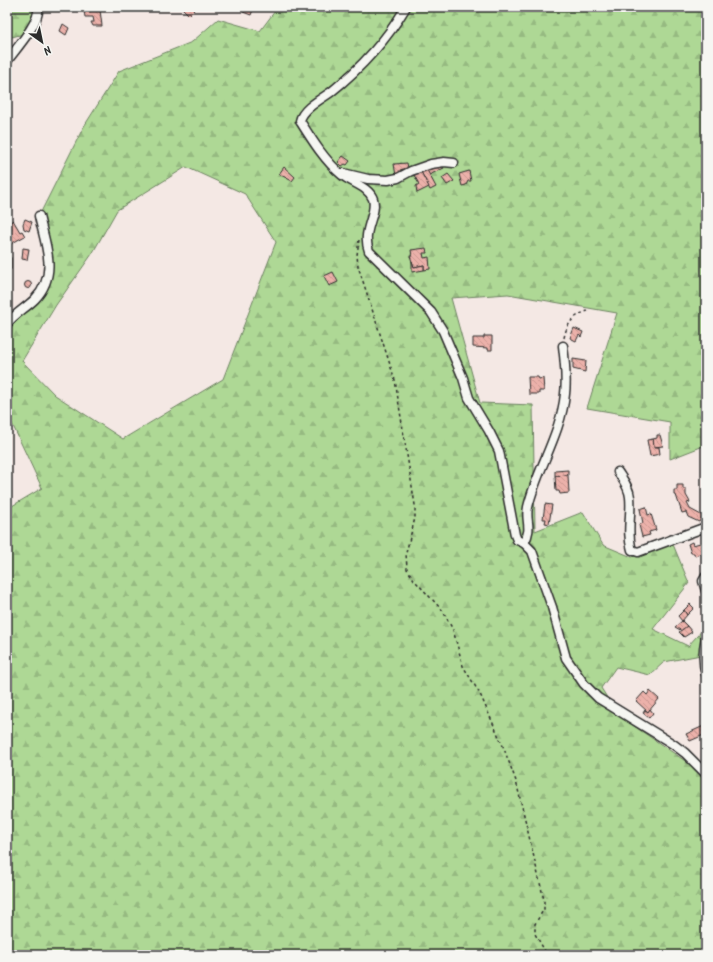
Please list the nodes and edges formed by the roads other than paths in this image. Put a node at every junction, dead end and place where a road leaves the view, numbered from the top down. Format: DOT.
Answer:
graph roads {
  1 [pos="38,7"];
  2 [pos="406,7"];
  3 [pos="7,61"];
  4 [pos="454,163"];
  5 [pos="342,175"];
  6 [pos="39,216"];
  7 [pos="7,324"];
  8 [pos="563,346"];
  9 [pos="618,472"];
  10 [pos="706,527"];
  11 [pos="524,543"];
  12 [pos="706,576"];
  13 [pos="706,591"];
  14 [pos="706,637"];
  15 [pos="706,674"];
  16 [pos="706,774"];
  1 -- 3 [label="street"];
  2 -- 5 [label="street"];
  4 -- 5 [label="street"];
  5 -- 11 [label="street"];
  6 -- 7 [label="street"];
  8 -- 11 [label="street"];
  9 -- 10 [label="street"];
  11 -- 16 [label="street"];
  12 -- 13 [label="street"];
  14 -- 15 [label="street"];
}
